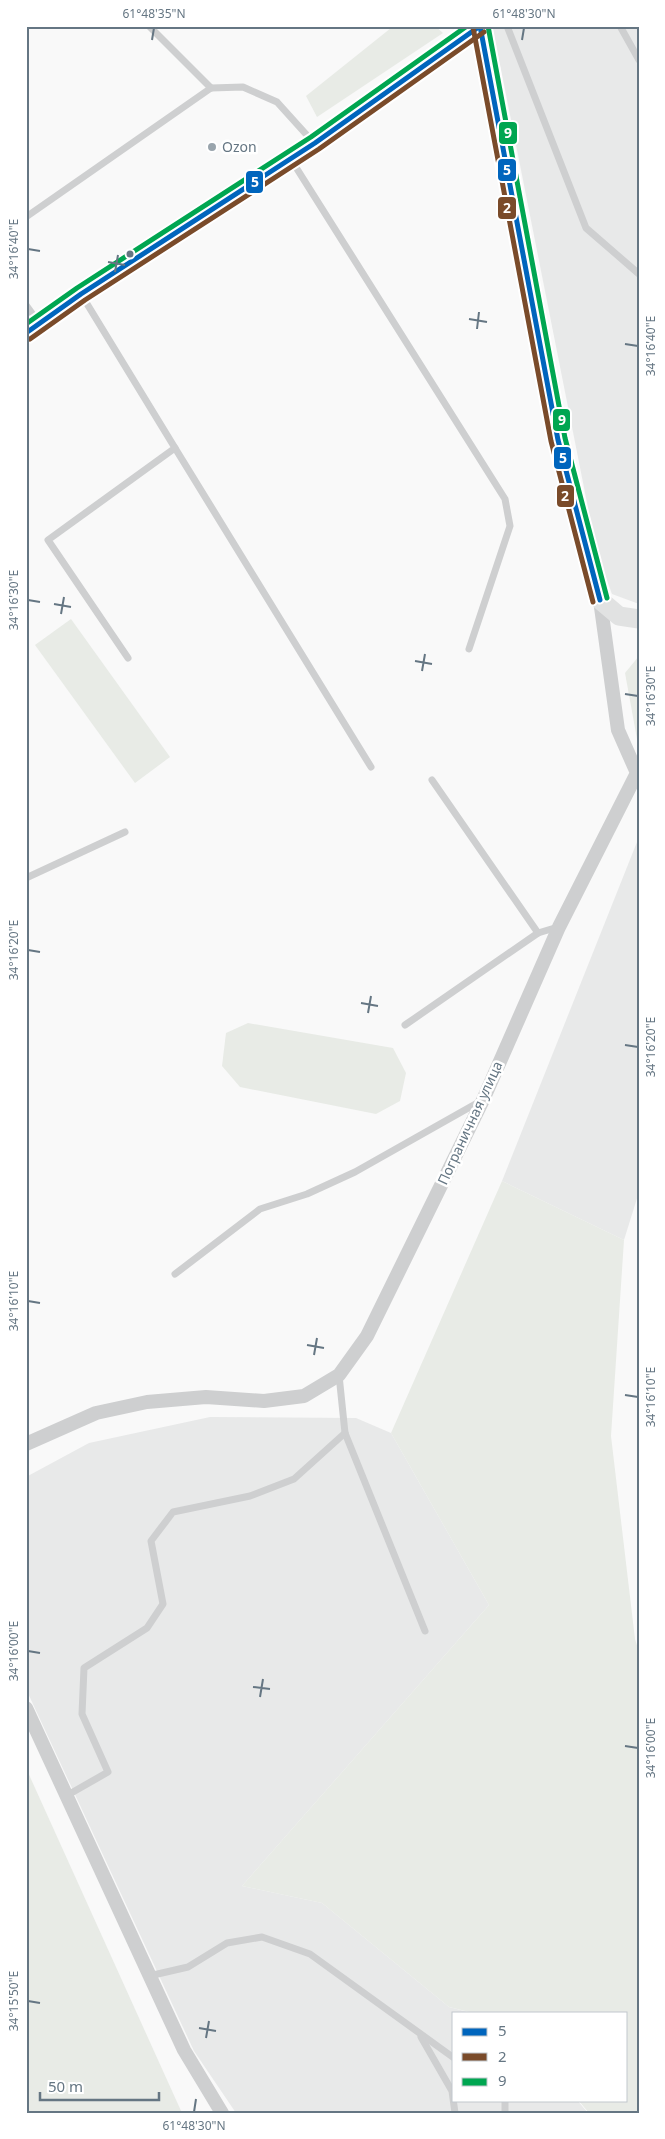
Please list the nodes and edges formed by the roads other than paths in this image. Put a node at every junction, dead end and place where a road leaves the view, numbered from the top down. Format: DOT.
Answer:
graph roads {
  1 [pos="149,26"];
  2 [pos="480,26"];
  3 [pos="506,26"];
  4 [pos="620,26"];
  5 [pos="639,60"];
  6 [pos="211,88"];
  7 [pos="314,143"];
  8 [pos="290,158"];
  9 [pos="26,217"];
  10 [pos="639,274"];
  11 [pos="81,294"];
  12 [pos="26,305"];
  13 [pos="33,328"];
  14 [pos="175,448"];
  15 [pos="600,600"];
  16 [pos="639,619"];
  17 [pos="469,649"];
  18 [pos="128,658"];
  19 [pos="371,767"];
  20 [pos="638,774"];
  21 [pos="432,780"];
  22 [pos="125,832"];
  23 [pos="26,878"];
  24 [pos="558,927"];
  25 [pos="538,933"];
  26 [pos="405,1025"];
  27 [pos="483,1100"];
  28 [pos="174,1274"];
  29 [pos="339,1375"];
  30 [pos="345,1433"];
  31 [pos="26,1444"];
  32 [pos="425,1631"];
  33 [pos="26,1708"];
  34 [pos="66,1796"];
  35 [pos="149,1976"];
  36 [pos="418,2032"];
  37 [pos="452,2057"];
  38 [pos="452,2092"];
  39 [pos="222,2113"];
  1 -- 6 [label="lane"];
  2 -- 7 [label="main road"];
  2 -- 15 [label="main road"];
  3 -- 10 [label="lane"];
  4 -- 5 [label="lane"];
  6 -- 7 [label="lane"];
  6 -- 9 [label="lane"];
  7 -- 8 [label="main road"];
  8 -- 11 [label="main road"];
  8 -- 17 [label="lane"];
  11 -- 13 [label="main road"];
  11 -- 14 [label="lane"];
  12 -- 13 [label="lane"];
  14 -- 18 [label="lane"];
  14 -- 19 [label="lane"];
  15 -- 16 [label="main road"];
  15 -- 20 [label="street, Пограничная улица"];
  20 -- 24 [label="street, Пограничная улица"];
  21 -- 25 [label="lane"];
  22 -- 23 [label="lane"];
  24 -- 25 [label="lane"];
  24 -- 27 [label="street, Пограничная улица"];
  25 -- 26 [label="lane"];
  27 -- 28 [label="lane"];
  27 -- 29 [label="street, Пограничная улица"];
  29 -- 30 [label="lane"];
  29 -- 31 [label="street, Пограничная улица"];
  30 -- 32 [label="lane"];
  30 -- 34 [label="lane"];
  33 -- 34 [label="street"];
  34 -- 35 [label="street"];
  35 -- 36 [label="lane"];
  35 -- 39 [label="street"];
  36 -- 37 [label="lane"];
  36 -- 38 [label="lane"];
}
